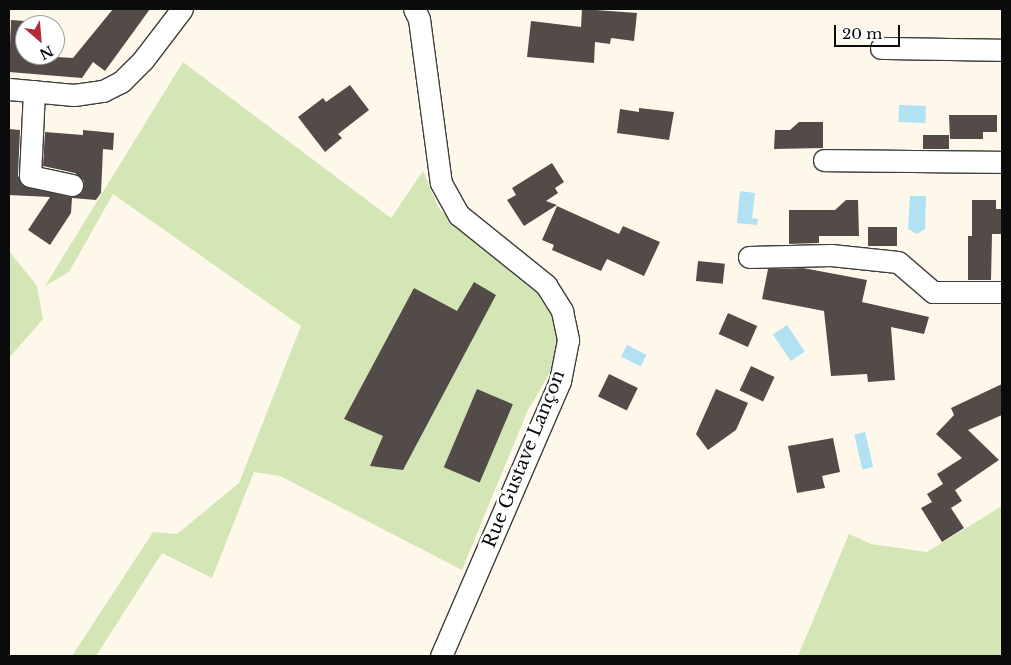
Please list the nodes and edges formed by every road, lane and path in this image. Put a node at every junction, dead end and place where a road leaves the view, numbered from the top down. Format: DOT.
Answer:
graph roads {
  1 [pos="182,9"];
  2 [pos="414,9"];
  3 [pos="881,48"];
  4 [pos="1002,50"];
  5 [pos="9,89"];
  6 [pos="34,91"];
  7 [pos="824,160"];
  8 [pos="1002,162"];
  9 [pos="72,185"];
  10 [pos="749,257"];
  11 [pos="1002,292"];
  12 [pos="441,656"];
  1 -- 6 [label="street"];
  2 -- 12 [label="street, Rue Gustave Lançon"];
  3 -- 4 [label="street"];
  5 -- 6 [label="street"];
  6 -- 9 [label="street"];
  7 -- 8 [label="street"];
  10 -- 11 [label="street"];
}
